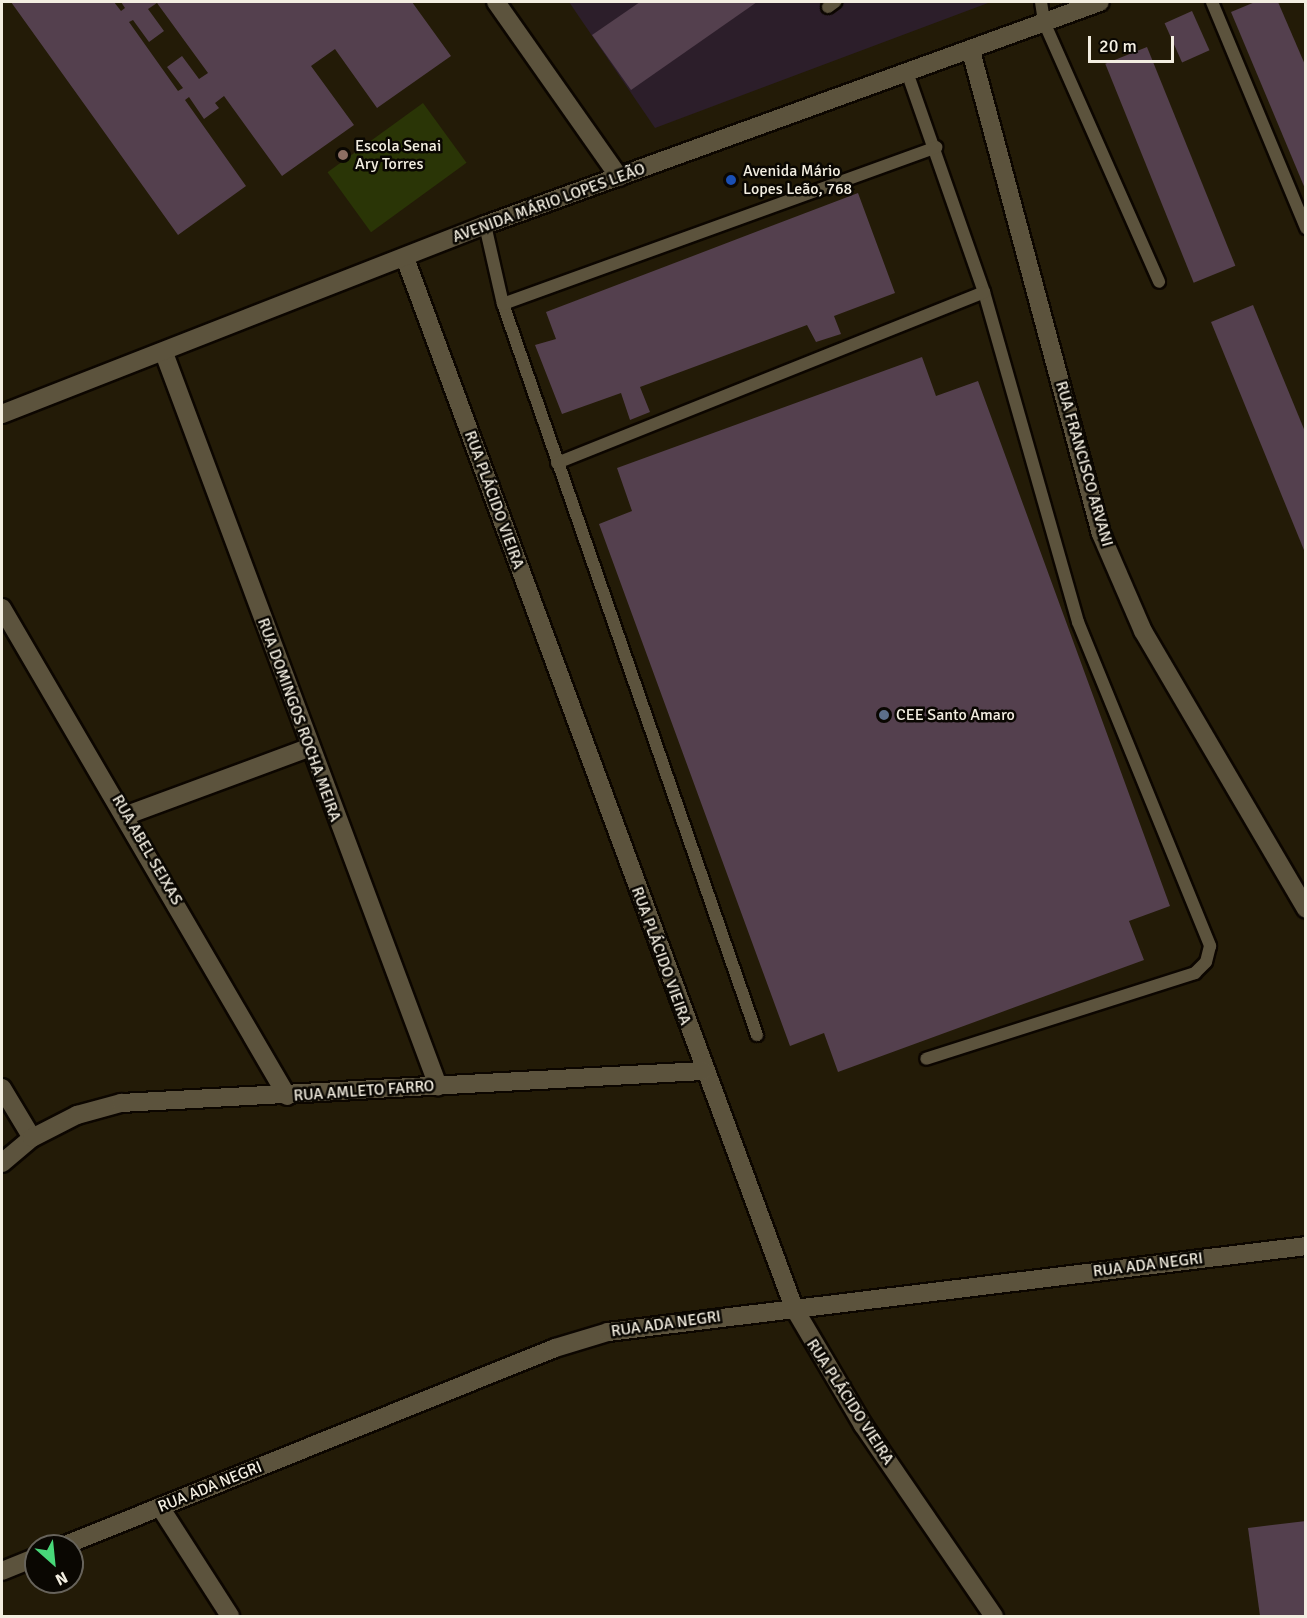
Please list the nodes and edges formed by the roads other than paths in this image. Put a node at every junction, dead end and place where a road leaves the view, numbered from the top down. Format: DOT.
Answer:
graph roads {
  1 [pos="496,2"];
  2 [pos="1041,2"];
  3 [pos="1100,2"];
  4 [pos="1212,2"];
  5 [pos="1044,22"];
  6 [pos="971,51"];
  7 [pos="908,75"];
  8 [pos="936,147"];
  9 [pos="619,177"];
  10 [pos="485,225"];
  11 [pos="1305,228"];
  12 [pos="405,258"];
  13 [pos="1159,282"];
  14 [pos="984,292"];
  15 [pos="502,304"];
  16 [pos="164,353"];
  17 [pos="2,414"];
  18 [pos="557,463"];
  19 [pos="2,608"];
  20 [pos="308,748"];
  21 [pos="127,815"];
  22 [pos="1305,909"];
  23 [pos="757,1035"];
  24 [pos="926,1059"];
  25 [pos="703,1071"];
  26 [pos="438,1086"];
  27 [pos="2,1088"];
  28 [pos="287,1096"];
  29 [pos="32,1138"];
  30 [pos="2,1163"];
  31 [pos="1305,1246"];
  32 [pos="794,1308"];
  33 [pos="160,1507"];
  34 [pos="84,1538"];
  35 [pos="24,1562"];
  36 [pos="2,1571"];
  37 [pos="230,1617"];
  38 [pos="994,1617"];
  1 -- 9 [label="street"];
  2 -- 5 [label="lane"];
  3 -- 5 [label="street, AVENIDA MÁRIO LOPES LEÃO"];
  4 -- 11 [label="lane"];
  5 -- 6 [label="street, AVENIDA MÁRIO LOPES LEÃO"];
  5 -- 13 [label="lane"];
  6 -- 7 [label="street, AVENIDA MÁRIO LOPES LEÃO"];
  6 -- 22 [label="street, RUA FRANCISCO ARVANI"];
  7 -- 8 [label="lane"];
  7 -- 9 [label="street, AVENIDA MÁRIO LOPES LEÃO"];
  8 -- 14 [label="lane"];
  8 -- 15 [label="lane"];
  9 -- 10 [label="street, AVENIDA MÁRIO LOPES LEÃO"];
  10 -- 12 [label="street, AVENIDA MÁRIO LOPES LEÃO"];
  10 -- 15 [label="lane"];
  12 -- 16 [label="street, AVENIDA MÁRIO LOPES LEÃO"];
  12 -- 25 [label="street, RUA PLÁCIDO VIEIRA"];
  14 -- 18 [label="lane"];
  14 -- 24 [label="lane"];
  15 -- 18 [label="lane"];
  16 -- 17 [label="street, AVENIDA MÁRIO LOPES LEÃO"];
  16 -- 20 [label="street, RUA DOMINGOS ROCHA MEIRA"];
  18 -- 23 [label="lane"];
  19 -- 21 [label="street, RUA ABEL SEIXAS"];
  20 -- 21 [label="street"];
  20 -- 26 [label="street, RUA DOMINGOS ROCHA MEIRA"];
  21 -- 28 [label="street, RUA ABEL SEIXAS"];
  25 -- 26 [label="street, RUA AMLETO FARRO"];
  25 -- 32 [label="street, RUA PLÁCIDO VIEIRA"];
  26 -- 28 [label="street, RUA AMLETO FARRO"];
  27 -- 29 [label="street"];
  28 -- 29 [label="street, RUA AMLETO FARRO"];
  29 -- 30 [label="street, RUA AMLETO FARRO"];
  31 -- 32 [label="street, RUA ADA NEGRI"];
  32 -- 33 [label="street, RUA ADA NEGRI"];
  32 -- 38 [label="street, RUA PLÁCIDO VIEIRA"];
  33 -- 34 [label="street, RUA ADA NEGRI"];
  33 -- 37 [label="street"];
  35 -- 36 [label="street"];
}
